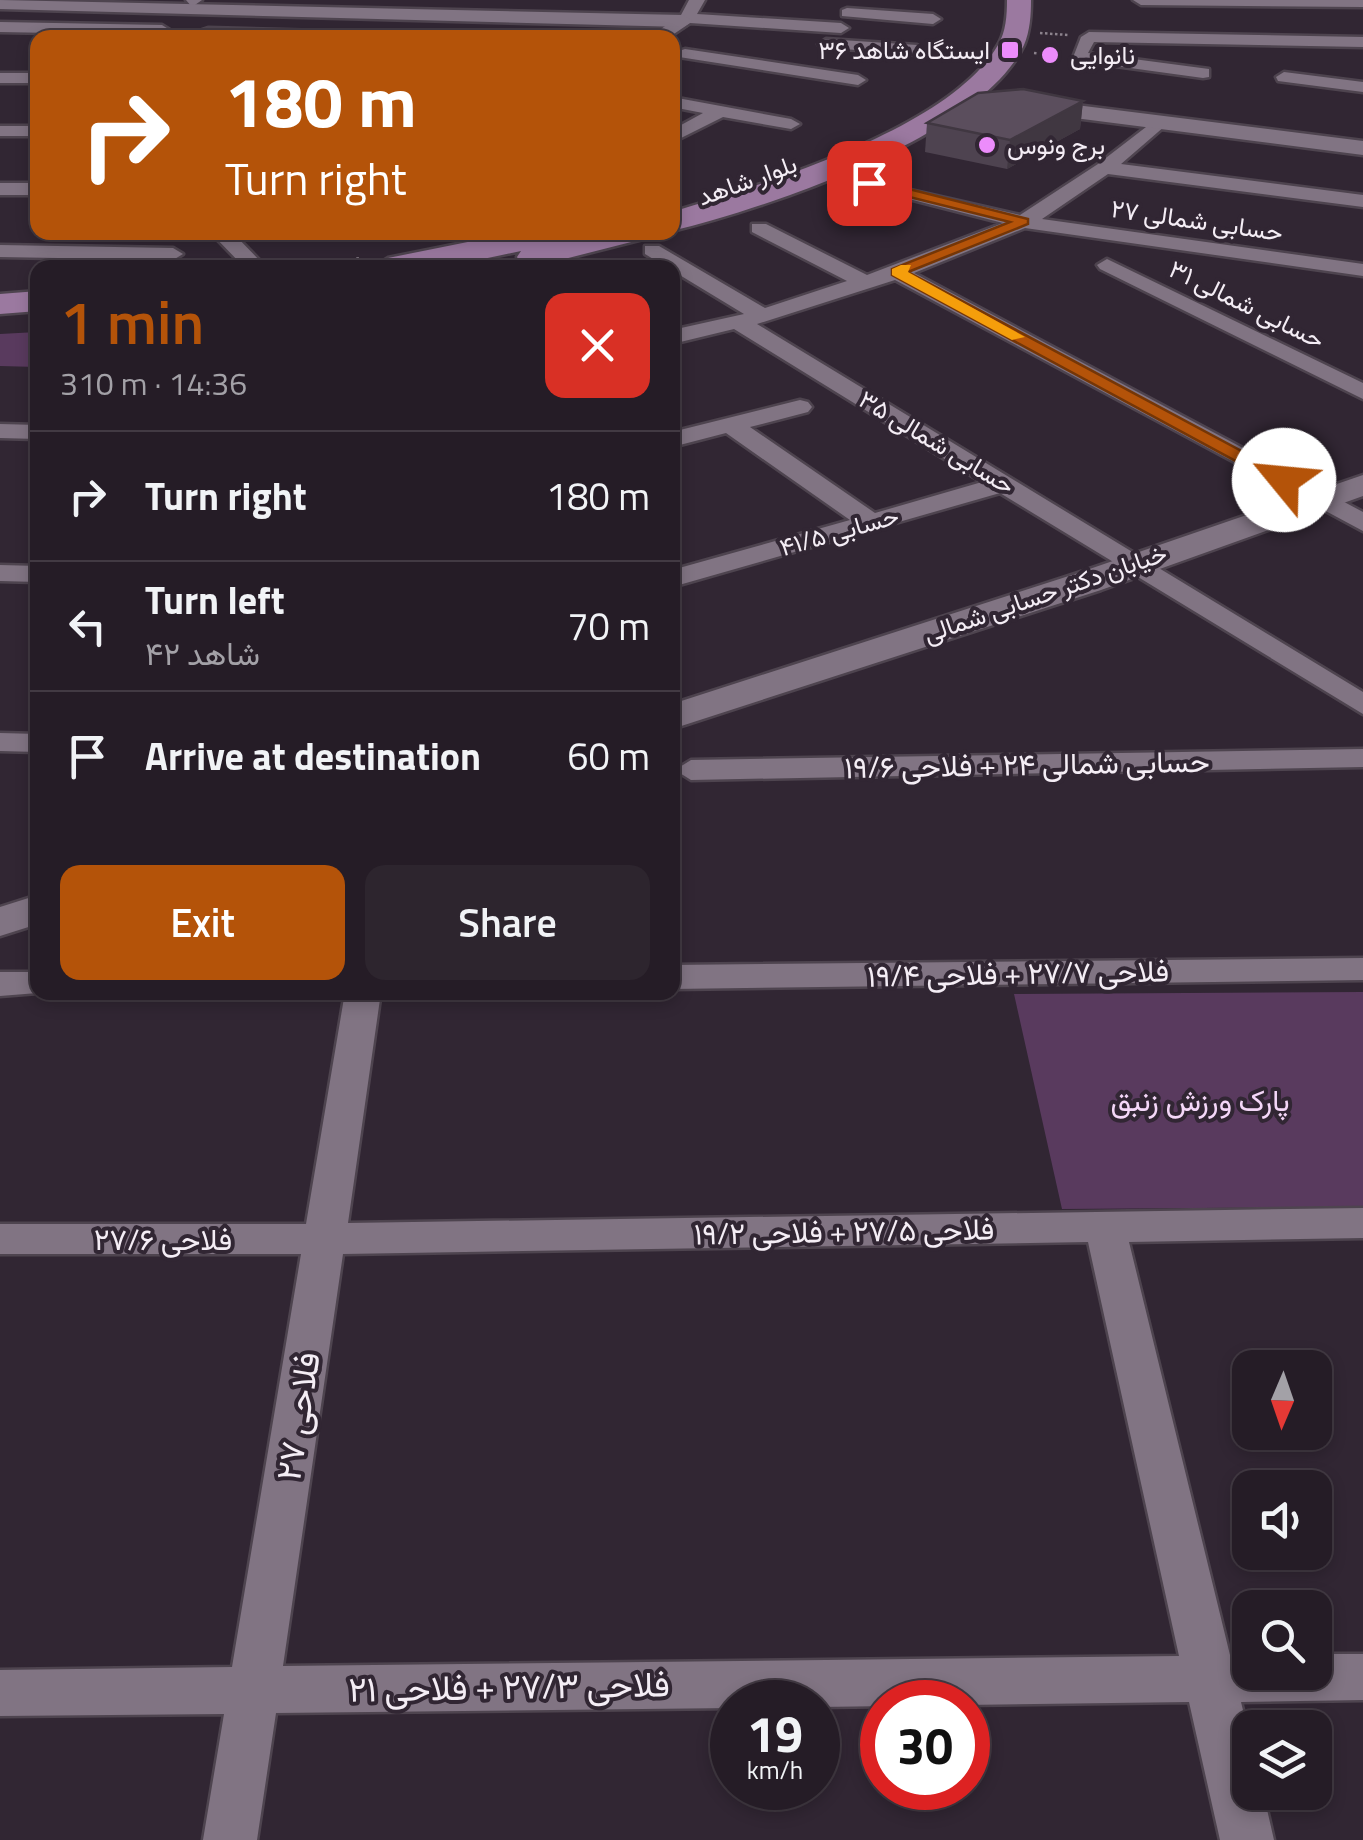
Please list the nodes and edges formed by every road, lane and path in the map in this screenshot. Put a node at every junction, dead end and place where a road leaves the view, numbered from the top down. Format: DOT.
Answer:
graph roads {
  1 [pos="123,0"];
  2 [pos="1019,0"];
  3 [pos="1141,0"];
  4 [pos="1212,1"];
  5 [pos="1363,2"];
  6 [pos="0,3"];
  7 [pos="191,3"];
  8 [pos="689,13"];
  9 [pos="846,14"];
  10 [pos="932,19"];
  11 [pos="0,27"];
  12 [pos="32,27"];
  13 [pos="86,30"];
  14 [pos="162,30"];
  15 [pos="667,30"];
  16 [pos="1089,36"];
  17 [pos="1216,42"];
  18 [pos="1363,42"];
  19 [pos="826,44"];
  20 [pos="2,48"];
  21 [pos="917,50"];
  22 [pos="998,50"];
  23 [pos="686,54"];
  24 [pos="1078,57"];
  25 [pos="787,69"];
  26 [pos="1202,74"];
  27 [pos="1284,77"];
  28 [pos="0,78"];
  29 [pos="30,78"];
  30 [pos="858,80"];
  31 [pos="1363,85"];
  32 [pos="1190,88"];
  33 [pos="998,102"];
  34 [pos="680,104"];
  35 [pos="720,111"];
  36 [pos="939,113"];
  37 [pos="1167,113"];
  38 [pos="792,124"];
  39 [pos="0,131"];
  40 [pos="30,132"];
  41 [pos="680,133"];
  42 [pos="1363,144"];
  43 [pos="1105,168"];
  44 [pos="869,183"];
  45 [pos="0,189"];
  46 [pos="30,189"];
  47 [pos="1363,201"];
  48 [pos="680,203"];
  49 [pos="680,219"];
  50 [pos="1023,222"];
  51 [pos="759,228"];
  52 [pos="228,240"];
  53 [pos="520,240"];
  54 [pos="642,242"];
  55 [pos="0,251"];
  56 [pos="173,254"];
  57 [pos="249,260"];
  58 [pos="394,260"];
  59 [pos="531,260"];
  60 [pos="670,260"];
  61 [pos="1108,264"];
  62 [pos="1320,265"];
  63 [pos="680,266"];
  64 [pos="1363,270"];
  65 [pos="897,272"];
  66 [pos="697,277"];
  67 [pos="680,280"];
  68 [pos="865,282"];
  69 [pos="1363,284"];
  70 [pos="30,302"];
  71 [pos="0,304"];
  72 [pos="763,316"];
  73 [pos="738,322"];
  74 [pos="30,324"];
  75 [pos="0,326"];
  76 [pos="680,336"];
  77 [pos="1363,392"];
  78 [pos="800,408"];
  79 [pos="733,427"];
  80 [pos="0,431"];
  81 [pos="30,432"];
  82 [pos="680,438"];
  83 [pos="1005,484"];
  84 [pos="1363,486"];
  85 [pos="1319,500"];
  86 [pos="871,522"];
  87 [pos="1363,523"];
  88 [pos="1136,562"];
  89 [pos="0,573"];
  90 [pos="30,574"];
  91 [pos="680,577"];
  92 [pos="1363,705"];
  93 [pos="680,713"];
  94 [pos="0,742"];
  95 [pos="30,742"];
  96 [pos="1363,758"];
  97 [pos="692,770"];
  98 [pos="30,912"];
  99 [pos="30,919"];
  100 [pos="0,925"];
  101 [pos="1363,969"];
  102 [pos="680,977"];
  103 [pos="0,984"];
  104 [pos="30,984"];
  105 [pos="362,1000"];
  106 [pos="1363,1223"];
  107 [pos="1105,1227"];
  108 [pos="0,1239"];
  109 [pos="326,1239"];
  110 [pos="1363,1677"];
  111 [pos="1210,1679"];
  112 [pos="254,1689"];
  113 [pos="0,1692"];
  114 [pos="230,1840"];
  115 [pos="1247,1840"];
  1 -- 7 [label="street"];
  2 -- 22 [label="main road"];
  3 -- 4 [label="street"];
  4 -- 5 [label="street"];
  4 -- 17 [label="street"];
  6 -- 7 [label="street"];
  7 -- 8 [label="street"];
  7 -- 14 [label="street"];
  8 -- 9 [label="street"];
  8 -- 15 [label="street"];
  9 -- 10 [label="street"];
  9 -- 19 [label="street"];
  11 -- 12 [label="street"];
  12 -- 13 [label="street"];
  12 -- 20 [label="street"];
  16 -- 17 [label="street"];
  16 -- 22 [label="path"];
  16 -- 24 [label="street"];
  17 -- 18 [label="street"];
  17 -- 26 [label="street"];
  19 -- 21 [label="street"];
  19 -- 25 [label="street"];
  22 -- 24 [label="path"];
  22 -- 33 [label="street"];
  22 -- 36 [label="main road, بلوار شاهد"];
  22 -- 48 [label="main road, بلوار شاهد"];
  23 -- 25 [label="street"];
  24 -- 26 [label="street"];
  25 -- 30 [label="street"];
  26 -- 32 [label="street"];
  27 -- 31 [label="street"];
  28 -- 29 [label="street"];
  33 -- 36 [label="street"];
  33 -- 37 [label="street"];
  34 -- 35 [label="street"];
  35 -- 38 [label="street"];
  35 -- 41 [label="street"];
  36 -- 49 [label="main road, بلوار شاهد"];
  37 -- 42 [label="street"];
  37 -- 43 [label="street"];
  39 -- 40 [label="street"];
  43 -- 47 [label="street"];
  43 -- 50 [label="street"];
  44 -- 50 [label="street, حسابی شمالی ۲۷"];
  45 -- 46 [label="street"];
  50 -- 62 [label="street, حسابی شمالی ۲۷"];
  50 -- 65 [label="street"];
  51 -- 68 [label="street"];
  52 -- 57 [label="street"];
  53 -- 58 [label="main road"];
  54 -- 59 [label="main road"];
  54 -- 60 [label="street"];
  55 -- 56 [label="street"];
  61 -- 77 [label="street, حسابی شمالی ۳۱"];
  62 -- 64 [label="street, حسابی شمالی ۲۷"];
  62 -- 69 [label="street"];
  63 -- 66 [label="street"];
  65 -- 68 [label="street"];
  65 -- 85 [label="street"];
  66 -- 67 [label="street"];
  66 -- 72 [label="street"];
  68 -- 72 [label="street"];
  70 -- 71 [label="main road"];
  72 -- 73 [label="street"];
  73 -- 76 [label="street"];
  73 -- 83 [label="street, حسابی شمالی ۳۵"];
  74 -- 75 [label="main road"];
  78 -- 79 [label="street"];
  79 -- 82 [label="street"];
  79 -- 86 [label="street"];
  80 -- 81 [label="street"];
  83 -- 86 [label="street, حسابی ۴۱/۵"];
  83 -- 88 [label="street, حسابی شمالی ۳۵"];
  84 -- 85 [label="street, خیابان دکتر حسابی شمالی"];
  85 -- 87 [label="street"];
  85 -- 88 [label="street, خیابان دکتر حسابی شمالی"];
  86 -- 91 [label="street, حسابی ۴۱/۵"];
  88 -- 92 [label="street, حسابی شمالی ۳۵"];
  88 -- 93 [label="street, خیابان دکتر حسابی شمالی"];
  89 -- 90 [label="street"];
  94 -- 95 [label="street"];
  96 -- 97 [label="street, حسابی شمالی ۲۴ + فلاحی ۱۹/۶"];
  98 -- 100 [label="street"];
  99 -- 100 [label="street"];
  101 -- 102 [label="street, فلاحی ۲۷/۷ + فلاحی ۱۹/۴"];
  103 -- 104 [label="street"];
  105 -- 109 [label="street, فلاحی ۲۷"];
  106 -- 107 [label="street, فلاحی ۲۷/۵ + فلاحی ۱۹/۲"];
  107 -- 109 [label="street, فلاحی ۲۷/۵ + فلاحی ۱۹/۲"];
  107 -- 111 [label="street"];
  108 -- 109 [label="street, فلاحی ۲۷/۶"];
  109 -- 112 [label="street, فلاحی ۲۷"];
  110 -- 111 [label="street, فلاحی ۲۷/۳ + فلاحی ۲۱"];
  111 -- 112 [label="street, فلاحی ۲۷/۳ + فلاحی ۲۱"];
  111 -- 115 [label="street"];
  112 -- 113 [label="street, فلاحی ۲۷/۳ + فلاحی ۲۱"];
  112 -- 114 [label="street, فلاحی ۲۷"];
}
